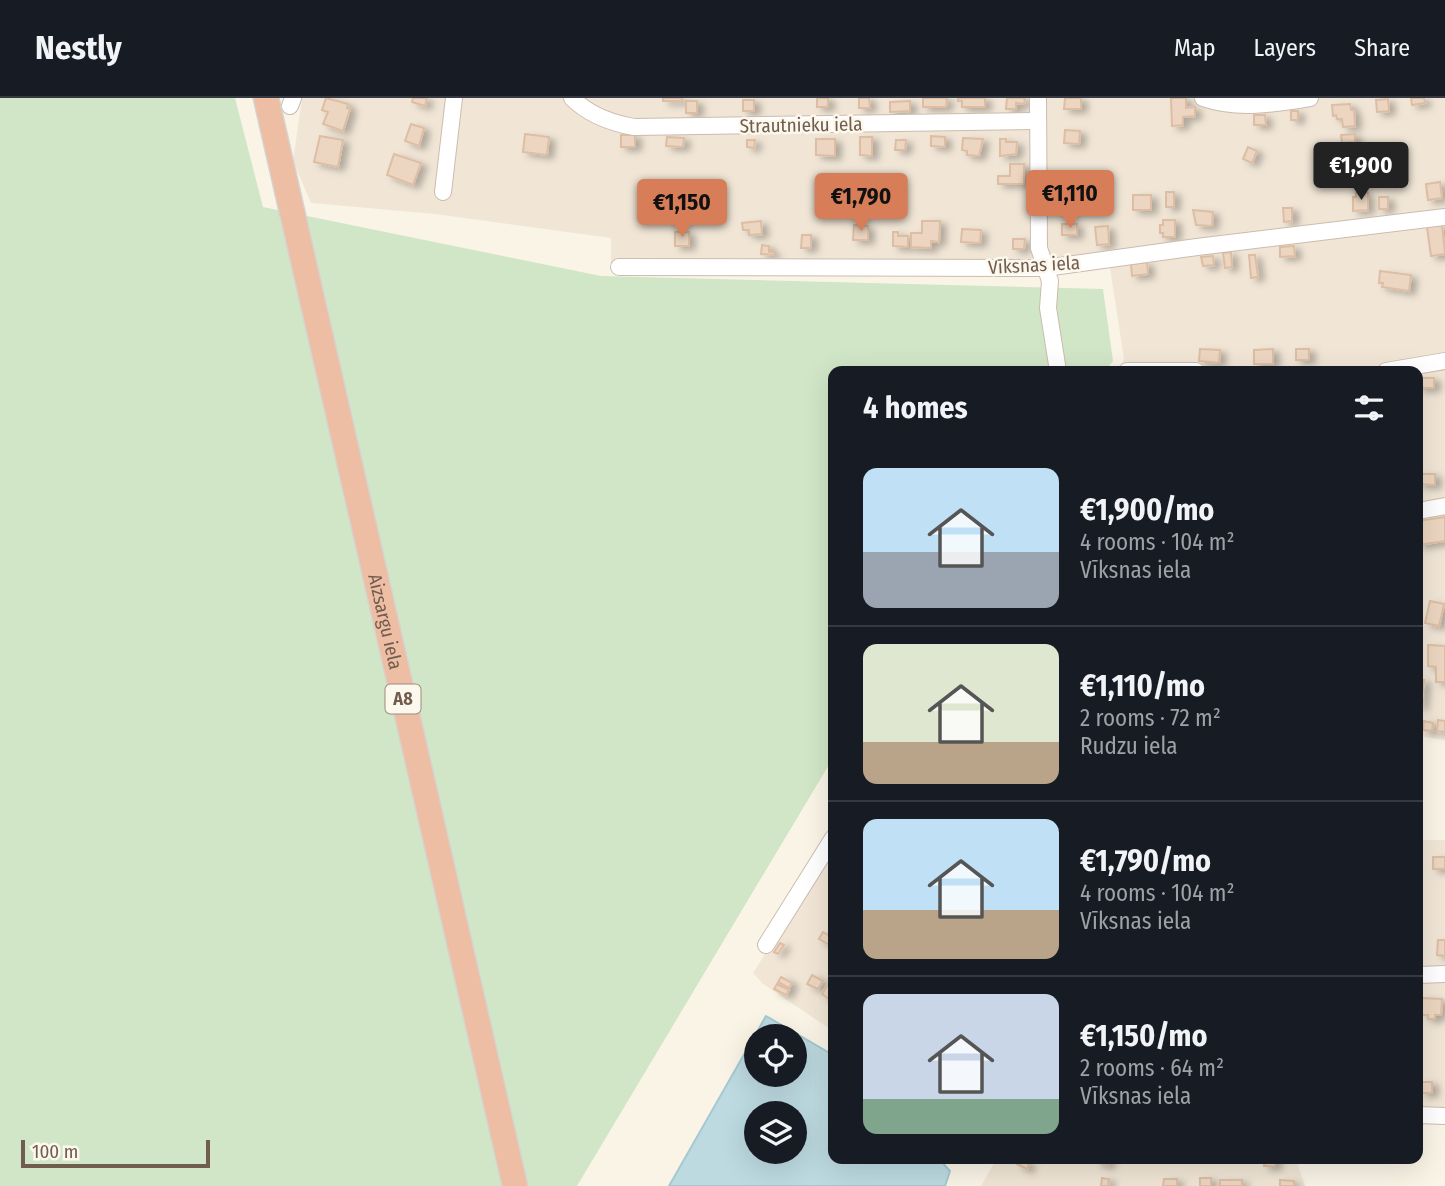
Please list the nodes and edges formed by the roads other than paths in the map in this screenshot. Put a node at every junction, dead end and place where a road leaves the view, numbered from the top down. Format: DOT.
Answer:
graph roads {
  1 [pos="266,98"];
  2 [pos="454,98"];
  3 [pos="572,98"];
  4 [pos="1038,98"];
  5 [pos="1203,98"];
  6 [pos="1310,98"];
  7 [pos="1038,121"];
  8 [pos="443,192"];
  9 [pos="1445,217"];
  10 [pos="619,267"];
  11 [pos="1045,268"];
  12 [pos="1445,361"];
  13 [pos="1057,366"];
  14 [pos="1416,366"];
  15 [pos="1445,506"];
  16 [pos="1423,510"];
  17 [pos="828,846"];
  18 [pos="766,944"];
  19 [pos="1445,974"];
  20 [pos="1423,975"];
  21 [pos="1423,1115"];
  22 [pos="1445,1116"];
  23 [pos="515,1186"];
  1 -- 23 [label="highway, Aizsargu iela / A8"];
  2 -- 8 [label="street"];
  3 -- 7 [label="street, Strautnieku iela"];
  4 -- 7 [label="street"];
  5 -- 6 [label="street"];
  7 -- 11 [label="street"];
  9 -- 11 [label="street, Vīksnas iela"];
  10 -- 11 [label="street, Vīksnas iela"];
  11 -- 13 [label="street"];
  12 -- 14 [label="street"];
  15 -- 16 [label="street"];
  17 -- 18 [label="street"];
  19 -- 20 [label="street"];
  21 -- 22 [label="street"];
}
